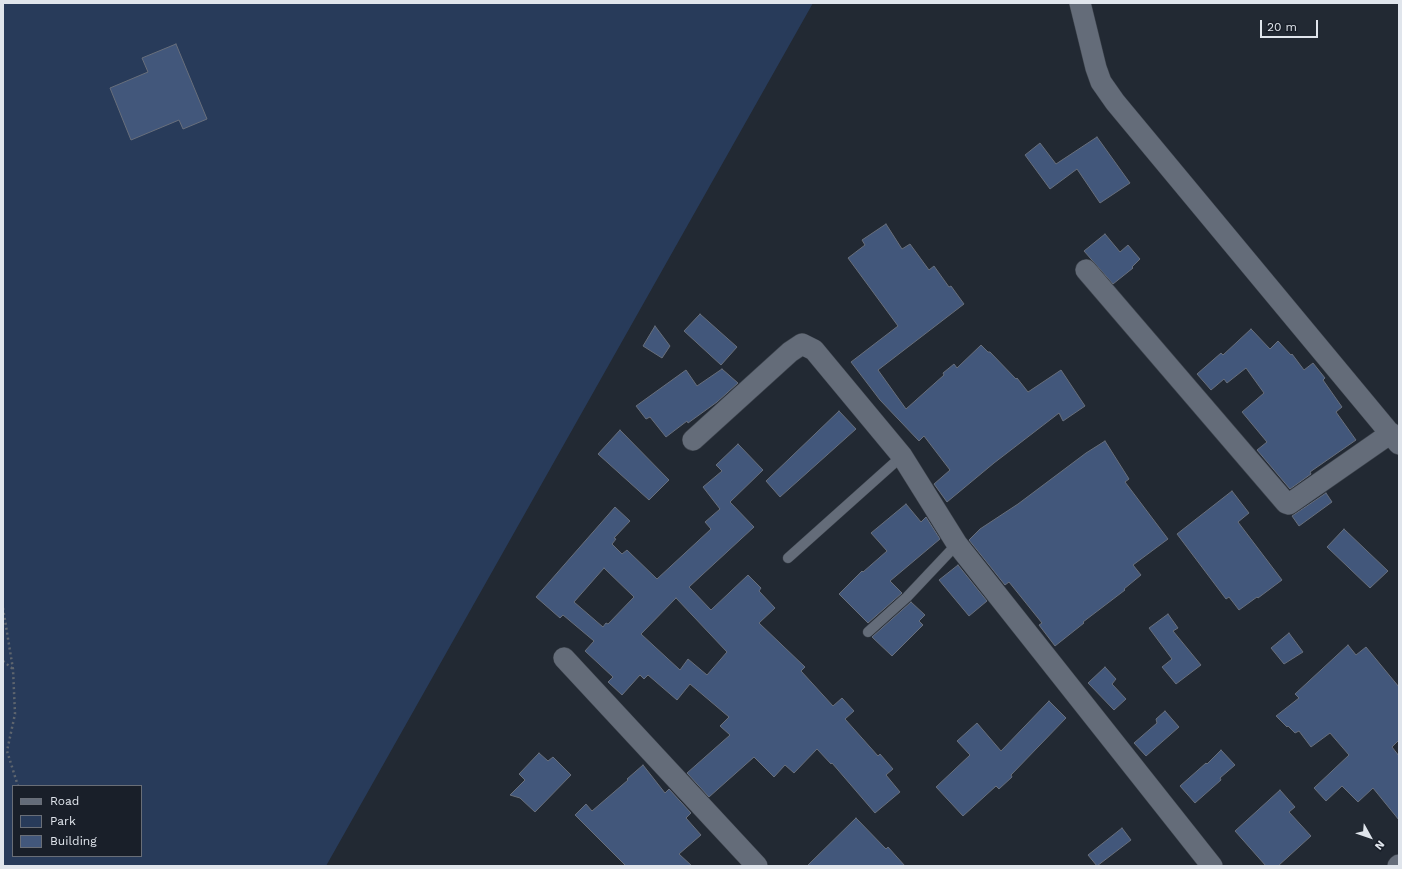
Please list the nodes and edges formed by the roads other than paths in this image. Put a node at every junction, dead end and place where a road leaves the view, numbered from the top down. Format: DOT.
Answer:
graph roads {
  1 [pos="1080,3"];
  2 [pos="1086,270"];
  3 [pos="1395,439"];
  4 [pos="693,440"];
  5 [pos="902,456"];
  6 [pos="957,544"];
  7 [pos="788,558"];
  8 [pos="868,632"];
  9 [pos="564,658"];
  10 [pos="757,866"];
  11 [pos="1212,866"];
  1 -- 3 [label="street"];
  2 -- 3 [label="street"];
  4 -- 5 [label="street"];
  5 -- 6 [label="street"];
  5 -- 7 [label="lane"];
  6 -- 8 [label="lane"];
  6 -- 11 [label="street"];
  9 -- 10 [label="street"];
}
